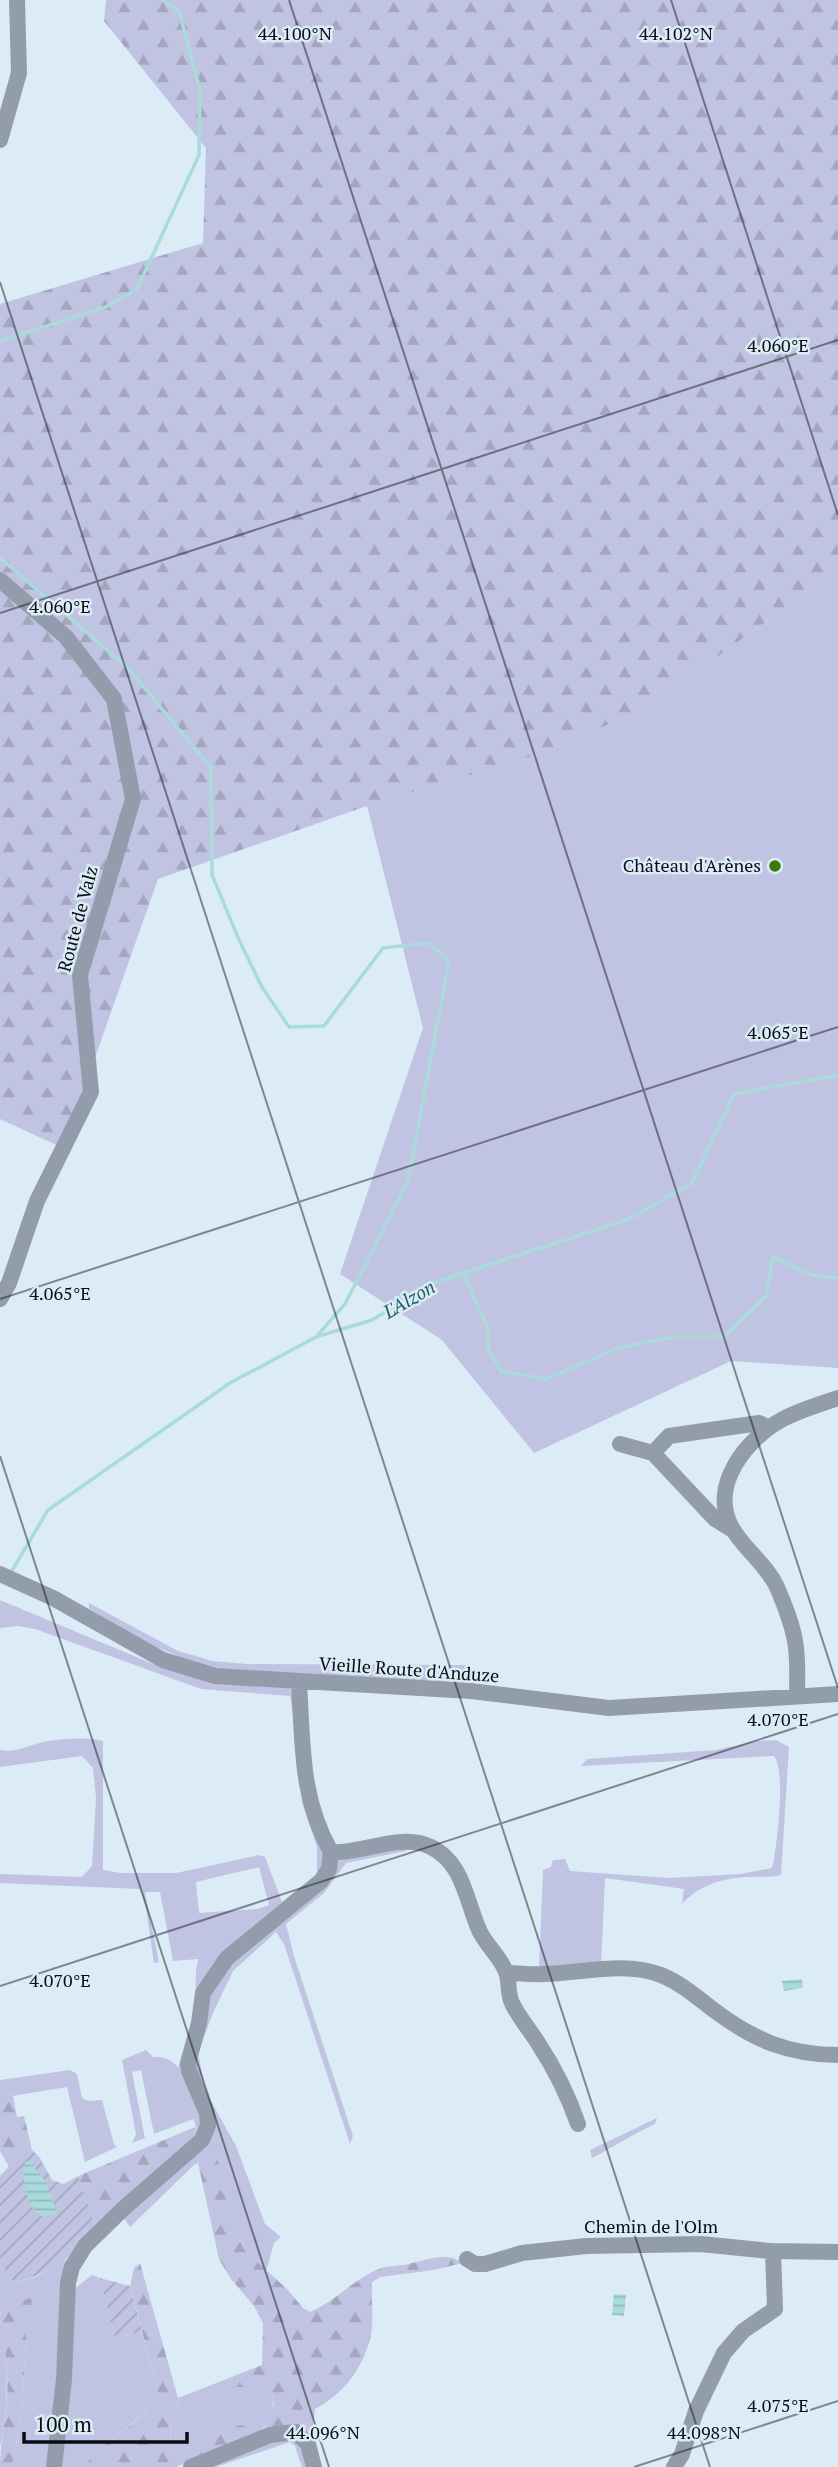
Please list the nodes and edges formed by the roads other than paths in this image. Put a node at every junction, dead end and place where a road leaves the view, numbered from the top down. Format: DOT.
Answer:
graph roads {
  1 [pos="17,0"];
  2 [pos="0,140"];
  3 [pos="0,580"];
  4 [pos="0,1299"];
  5 [pos="838,1398"];
  6 [pos="769,1427"];
  7 [pos="620,1444"];
  8 [pos="653,1453"];
  9 [pos="733,1530"];
  10 [pos="0,1574"];
  11 [pos="299,1683"];
  12 [pos="838,1694"];
  13 [pos="797,1696"];
  14 [pos="331,1852"];
  15 [pos="506,1973"];
  16 [pos="838,2055"];
  17 [pos="578,2124"];
  18 [pos="773,2250"];
  19 [pos="838,2252"];
  20 [pos="467,2259"];
  21 [pos="54,2467"];
  22 [pos="191,2467"];
  23 [pos="314,2467"];
  24 [pos="674,2467"];
  1 -- 2 [label="street"];
  3 -- 4 [label="street, Route de Valz"];
  5 -- 6 [label="street"];
  6 -- 8 [label="street"];
  6 -- 9 [label="street"];
  7 -- 8 [label="street"];
  8 -- 9 [label="street"];
  9 -- 13 [label="street"];
  10 -- 11 [label="street, Vieille Route d'Anduze"];
  11 -- 13 [label="street, Vieille Route d'Anduze"];
  11 -- 14 [label="street"];
  12 -- 13 [label="street, Vieille Route d'Anduze"];
  14 -- 15 [label="street"];
  14 -- 21 [label="street"];
  15 -- 16 [label="street"];
  15 -- 17 [label="street"];
  18 -- 19 [label="street, Chemin de l'Olm"];
  18 -- 20 [label="street, Chemin de l'Olm"];
  18 -- 24 [label="street"];
  22 -- 23 [label="street"];
}
